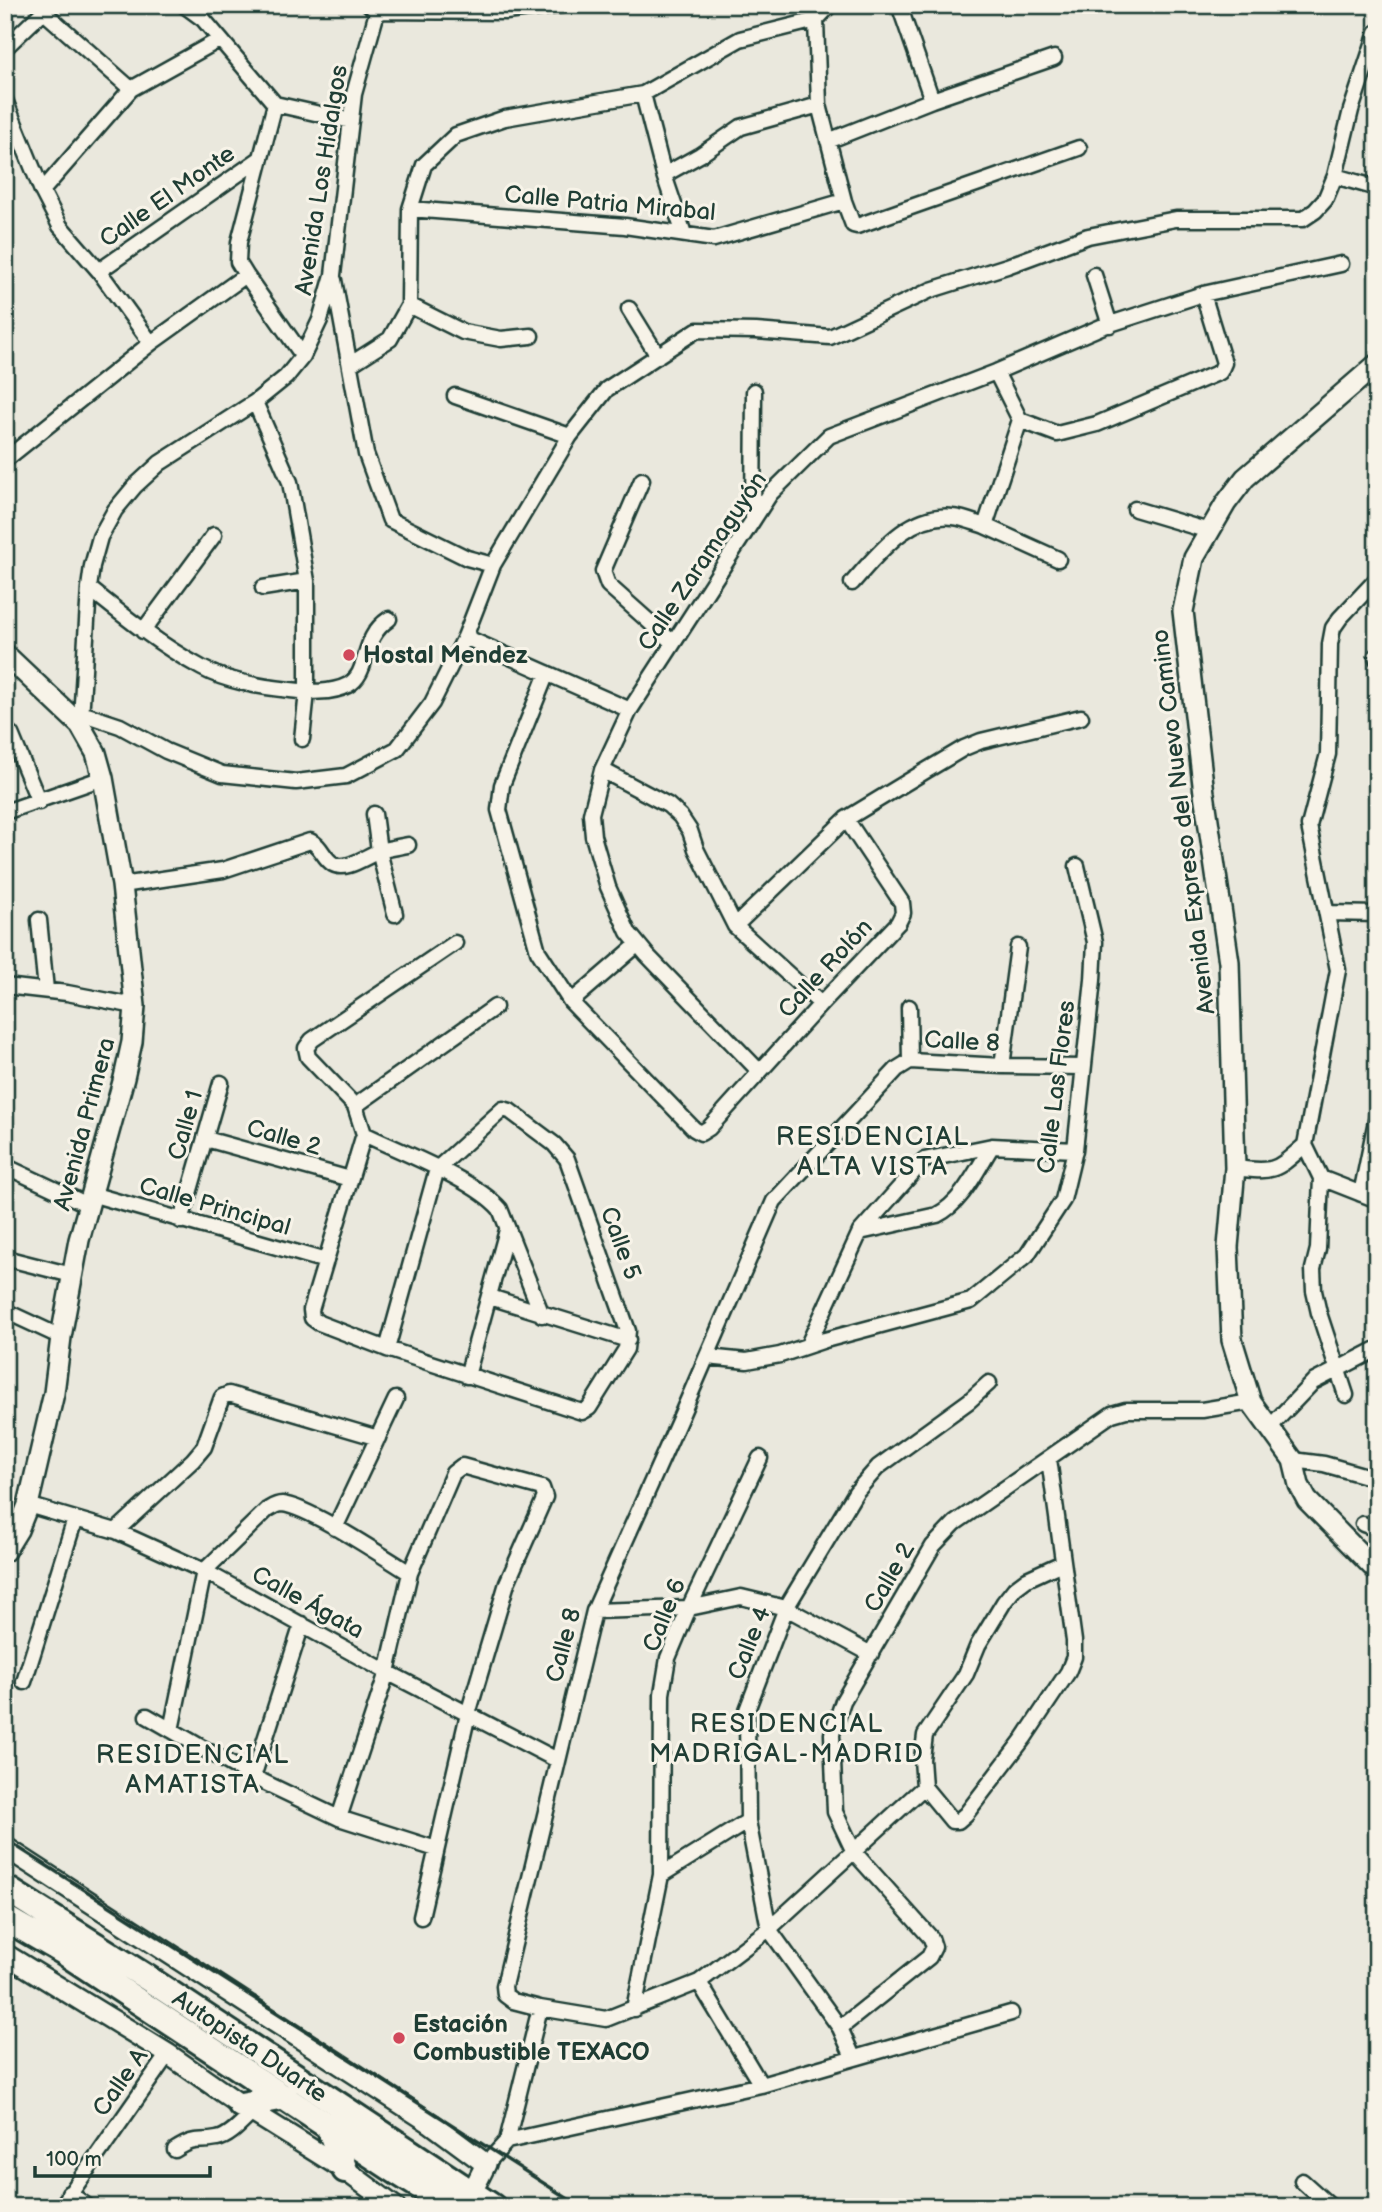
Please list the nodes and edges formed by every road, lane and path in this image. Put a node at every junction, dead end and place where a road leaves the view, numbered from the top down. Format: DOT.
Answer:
graph roads {
  1 [pos="184,5"];
  2 [pos="562,5"];
  3 [pos="830,5"];
  4 [pos="899,5"];
  5 [pos="375,7"];
  6 [pos="47,9"];
  7 [pos="816,20"];
  8 [pos="1377,32"];
  9 [pos="219,40"];
  10 [pos="5,48"];
  11 [pos="1054,58"];
  12 [pos="131,89"];
  13 [pos="643,94"];
  14 [pos="5,100"];
  15 [pos="932,100"];
  16 [pos="275,104"];
  17 [pos="819,105"];
  18 [pos="351,121"];
  19 [pos="828,141"];
  20 [pos="1079,148"];
  21 [pos="261,158"];
  22 [pos="664,176"];
  23 [pos="1335,176"];
  24 [pos="1377,188"];
  25 [pos="42,191"];
  26 [pos="844,201"];
  27 [pos="410,209"];
  28 [pos="684,233"];
  29 [pos="1341,264"];
  30 [pos="99,271"];
  31 [pos="246,275"];
  32 [pos="333,275"];
  33 [pos="1094,275"];
  34 [pos="1203,294"];
  35 [pos="409,305"];
  36 [pos="629,309"];
  37 [pos="1110,325"];
  38 [pos="531,336"];
  39 [pos="151,343"];
  40 [pos="303,356"];
  41 [pos="658,356"];
  42 [pos="351,364"];
  43 [pos="1377,364"];
  44 [pos="996,372"];
  45 [pos="754,391"];
  46 [pos="455,396"];
  47 [pos="255,402"];
  48 [pos="1020,420"];
  49 [pos="570,436"];
  50 [pos="5,460"];
  51 [pos="642,480"];
  52 [pos="1135,509"];
  53 [pos="753,522"];
  54 [pos="985,526"];
  55 [pos="1209,531"];
  56 [pos="214,534"];
  57 [pos="1058,559"];
  58 [pos="493,565"];
  59 [pos="1377,579"];
  60 [pos="307,581"];
  61 [pos="852,583"];
  62 [pos="89,588"];
  63 [pos="263,588"];
  64 [pos="389,619"];
  65 [pos="143,631"];
  66 [pos="466,636"];
  67 [pos="672,642"];
  68 [pos="6,658"];
  69 [pos="547,673"];
  70 [pos="307,692"];
  71 [pos="630,710"];
  72 [pos="1081,718"];
  73 [pos="81,719"];
  74 [pos="11,734"];
  75 [pos="302,739"];
  76 [pos="602,771"];
  77 [pos="103,778"];
  78 [pos="39,802"];
  79 [pos="5,812"];
  80 [pos="374,814"];
  81 [pos="846,819"];
  82 [pos="408,845"];
  83 [pos="379,851"];
  84 [pos="1077,866"];
  85 [pos="122,885"];
  86 [pos="1328,913"];
  87 [pos="395,914"];
  88 [pos="1377,914"];
  89 [pos="39,920"];
  90 [pos="735,926"];
  91 [pos="455,943"];
  92 [pos="637,945"];
  93 [pos="1018,947"];
  94 [pos="5,986"];
  95 [pos="46,990"];
  96 [pos="570,1002"];
  97 [pos="821,1004"];
  98 [pos="135,1006"];
  99 [pos="495,1007"];
  100 [pos="909,1007"];
  101 [pos="910,1061"];
  102 [pos="1002,1066"];
  103 [pos="1083,1067"];
  104 [pos="759,1071"];
  105 [pos="221,1083"];
  106 [pos="355,1106"];
  107 [pos="1377,1116"];
  108 [pos="364,1134"];
  109 [pos="206,1139"];
  110 [pos="1305,1145"];
  111 [pos="992,1146"];
  112 [pos="1075,1150"];
  113 [pos="5,1166"];
  114 [pos="1234,1168"];
  115 [pos="437,1169"];
  116 [pos="1321,1178"];
  117 [pos="350,1179"];
  118 [pos="1362,1194"];
  119 [pos="90,1199"];
  120 [pos="1377,1200"];
  121 [pos="181,1220"];
  122 [pos="507,1230"];
  123 [pos="860,1232"];
  124 [pos="5,1258"];
  125 [pos="326,1261"];
  126 [pos="72,1275"];
  127 [pos="490,1297"];
  128 [pos="5,1311"];
  129 [pos="542,1314"];
  130 [pos="61,1337"];
  131 [pos="628,1340"];
  132 [pos="808,1346"];
  133 [pos="387,1349"];
  134 [pos="1377,1349"];
  135 [pos="707,1357"];
  136 [pos="1338,1370"];
  137 [pos="467,1376"];
  138 [pos="989,1383"];
  139 [pos="1346,1395"];
  140 [pos="396,1399"];
  141 [pos="1251,1402"];
  142 [pos="1269,1428"];
  143 [pos="378,1438"];
  144 [pos="760,1458"];
  145 [pos="1049,1459"];
  146 [pos="1293,1460"];
  147 [pos="1377,1479"];
  148 [pos="28,1505"];
  149 [pos="75,1519"];
  150 [pos="335,1528"];
  151 [pos="117,1531"];
  152 [pos="5,1551"];
  153 [pos="1062,1563"];
  154 [pos="204,1571"];
  155 [pos="1377,1571"];
  156 [pos="410,1573"];
  157 [pos="689,1608"];
  158 [pos="786,1608"];
  159 [pos="594,1611"];
  160 [pos="302,1624"];
  161 [pos="871,1654"];
  162 [pos="387,1672"];
  163 [pos="24,1682"];
  164 [pos="468,1713"];
  165 [pos="147,1716"];
  166 [pos="171,1730"];
  167 [pos="557,1760"];
  168 [pos="253,1777"];
  169 [pos="924,1787"];
  170 [pos="339,1818"];
  171 [pos="748,1821"];
  172 [pos="5,1847"];
  173 [pos="436,1849"];
  174 [pos="854,1852"];
  175 [pos="661,1875"];
  176 [pos="5,1888"];
  177 [pos="5,1917"];
  178 [pos="421,1917"];
  179 [pos="769,1929"];
  180 [pos="5,1954"];
  181 [pos="699,1982"];
  182 [pos="540,2008"];
  183 [pos="634,2009"];
  184 [pos="1011,2013"];
  185 [pos="840,2028"];
  186 [pos="168,2054"];
  187 [pos="853,2057"];
  188 [pos="761,2085"];
  189 [pos="286,2097"];
  190 [pos="247,2109"];
  191 [pos="328,2125"];
  192 [pos="507,2141"];
  193 [pos="175,2150"];
  194 [pos="486,2164"];
  195 [pos="345,2171"];
  196 [pos="397,2172"];
  197 [pos="1302,2182"];
  198 [pos="69,2193"];
  199 [pos="463,2199"];
  200 [pos="61,2207"];
  201 [pos="88,2207"];
  202 [pos="396,2207"];
  203 [pos="438,2207"];
  204 [pos="493,2207"];
  205 [pos="1331,2207"];
  1 -- 9 [label="street"];
  2 -- 5 [label="street"];
  3 -- 7 [label="street"];
  4 -- 15 [label="street"];
  5 -- 18 [label="street, Avenida Los Hidalgos"];
  6 -- 10 [label="street"];
  6 -- 12 [label="street"];
  7 -- 13 [label="street"];
  7 -- 17 [label="street"];
  8 -- 23 [label="street"];
  9 -- 12 [label="street"];
  9 -- 16 [label="street"];
  11 -- 15 [label="street"];
  12 -- 25 [label="street"];
  13 -- 22 [label="street"];
  13 -- 27 [label="street"];
  14 -- 25 [label="street"];
  15 -- 19 [label="street"];
  16 -- 18 [label="street"];
  16 -- 21 [label="street"];
  17 -- 19 [label="street"];
  17 -- 22 [label="street"];
  18 -- 32 [label="street, Avenida Los Hidalgos"];
  19 -- 26 [label="street"];
  20 -- 26 [label="street"];
  21 -- 30 [label="street, Calle El Monte"];
  21 -- 31 [label="street"];
  22 -- 28 [label="street"];
  23 -- 24 [label="street"];
  23 -- 41 [label="street"];
  25 -- 30 [label="street"];
  26 -- 28 [label="street, Calle Patria Mirabal"];
  27 -- 28 [label="street, Calle Patria Mirabal"];
  27 -- 35 [label="street"];
  29 -- 34 [label="street, Calle Zaramaguyón"];
  30 -- 39 [label="street"];
  31 -- 39 [label="street"];
  31 -- 40 [label="street"];
  32 -- 40 [label="street, Avenida Los Hidalgos"];
  32 -- 42 [label="street"];
  33 -- 37 [label="street"];
  34 -- 37 [label="street, Calle Zaramaguyón"];
  34 -- 48 [label="street"];
  35 -- 38 [label="street"];
  35 -- 42 [label="street"];
  36 -- 41 [label="street"];
  37 -- 44 [label="street, Calle Zaramaguyón"];
  39 -- 50 [label="street"];
  40 -- 47 [label="street, Avenida Los Hidalgos"];
  41 -- 49 [label="street"];
  42 -- 58 [label="street"];
  43 -- 55 [label="street, Avenida Expreso del Nuevo Camino"];
  44 -- 48 [label="street"];
  44 -- 53 [label="street, Calle Zaramaguyón"];
  45 -- 53 [label="street"];
  46 -- 49 [label="street"];
  47 -- 60 [label="street"];
  47 -- 62 [label="street, Avenida Los Hidalgos"];
  48 -- 54 [label="street"];
  49 -- 58 [label="street"];
  51 -- 67 [label="street"];
  52 -- 55 [label="street"];
  53 -- 67 [label="street, Calle Zaramaguyón"];
  54 -- 57 [label="street"];
  54 -- 61 [label="street"];
  55 -- 114 [label="street, Avenida Expreso del Nuevo Camino"];
  56 -- 65 [label="street"];
  58 -- 66 [label="street"];
  59 -- 86 [label="street"];
  60 -- 63 [label="street"];
  60 -- 70 [label="street"];
  62 -- 65 [label="street"];
  62 -- 73 [label="street, Avenida Los Hidalgos"];
  64 -- 70 [label="street"];
  65 -- 70 [label="street"];
  66 -- 69 [label="street"];
  66 -- 73 [label="street"];
  67 -- 71 [label="street, Calle Zaramaguyón"];
  68 -- 73 [label="street, Avenida Primera"];
  69 -- 71 [label="street"];
  69 -- 96 [label="street"];
  70 -- 75 [label="street"];
  71 -- 76 [label="street, Calle Zaramaguyón"];
  72 -- 81 [label="street"];
  73 -- 77 [label="street, Avenida Primera"];
  74 -- 78 [label="street"];
  76 -- 90 [label="street"];
  76 -- 92 [label="street, Calle Zaramaguyón"];
  77 -- 78 [label="street"];
  77 -- 85 [label="street, Avenida Primera"];
  78 -- 79 [label="street"];
  80 -- 83 [label="street"];
  81 -- 90 [label="street"];
  81 -- 97 [label="street, Calle Rolón"];
  82 -- 83 [label="street"];
  83 -- 85 [label="street"];
  83 -- 87 [label="street"];
  84 -- 103 [label="street, Calle Las Flores"];
  85 -- 98 [label="street, Avenida Primera"];
  86 -- 88 [label="street"];
  86 -- 110 [label="street"];
  89 -- 95 [label="street"];
  90 -- 97 [label="street"];
  91 -- 106 [label="street"];
  92 -- 96 [label="street"];
  92 -- 104 [label="street, Calle Zaramaguyón"];
  93 -- 102 [label="street"];
  94 -- 95 [label="street"];
  95 -- 98 [label="street"];
  96 -- 104 [label="street, Calle Rolón"];
  97 -- 104 [label="street, Calle Rolón"];
  98 -- 119 [label="street, Avenida Primera"];
  99 -- 106 [label="street"];
  100 -- 101 [label="street"];
  101 -- 102 [label="street, Calle 8"];
  101 -- 135 [label="street, Calle 8"];
  102 -- 103 [label="street, Calle 8"];
  103 -- 112 [label="street, Calle Las Flores"];
  105 -- 109 [label="street, Calle 1"];
  106 -- 108 [label="street"];
  107 -- 118 [label="street"];
  108 -- 115 [label="street"];
  108 -- 117 [label="street"];
  109 -- 117 [label="street, Calle 2"];
  109 -- 121 [label="street, Calle 1"];
  110 -- 114 [label="street"];
  110 -- 116 [label="street"];
  111 -- 112 [label="street"];
  111 -- 123 [label="street"];
  111 -- 123 [label="street"];
  112 -- 132 [label="street, Calle Las Flores"];
  113 -- 119 [label="street, Calle Principal"];
  114 -- 141 [label="street, Avenida Expreso del Nuevo Camino"];
  115 -- 122 [label="street"];
  115 -- 131 [label="street, Calle 5"];
  115 -- 133 [label="street"];
  116 -- 118 [label="street"];
  116 -- 136 [label="street"];
  117 -- 125 [label="street"];
  118 -- 120 [label="street"];
  119 -- 121 [label="street, Calle Principal"];
  119 -- 126 [label="street, Avenida Primera"];
  121 -- 125 [label="street, Calle Principal"];
  122 -- 127 [label="street"];
  122 -- 129 [label="street"];
  123 -- 132 [label="street"];
  124 -- 126 [label="street"];
  125 -- 133 [label="street"];
  126 -- 130 [label="street, Avenida Primera"];
  127 -- 129 [label="street"];
  127 -- 137 [label="street"];
  128 -- 130 [label="street"];
  129 -- 131 [label="street"];
  130 -- 148 [label="street, Avenida Primera"];
  131 -- 137 [label="street"];
  132 -- 135 [label="street, Calle Las Flores"];
  133 -- 137 [label="street"];
  134 -- 136 [label="street"];
  135 -- 159 [label="street, Calle 8"];
  136 -- 139 [label="street"];
  136 -- 142 [label="street"];
  138 -- 158 [label="street, Calle 4"];
  140 -- 143 [label="street"];
  141 -- 142 [label="street, Avenida Expreso del Nuevo Camino"];
  141 -- 145 [label="street, Calle 2"];
  142 -- 146 [label="street, Avenida Expreso del Nuevo Camino"];
  143 -- 150 [label="street"];
  143 -- 151 [label="street"];
  144 -- 157 [label="street, Calle 6"];
  145 -- 153 [label="street"];
  145 -- 161 [label="street, Calle 2"];
  146 -- 147 [label="street"];
  146 -- 155 [label="street, Avenida Expreso del Nuevo Camino"];
  148 -- 149 [label="street, Calle Ágata"];
  148 -- 152 [label="street, Avenida Primera"];
  149 -- 151 [label="street, Calle Ágata"];
  149 -- 163 [label="street"];
  150 -- 154 [label="street"];
  150 -- 156 [label="street"];
  151 -- 154 [label="street, Calle Ágata"];
  153 -- 169 [label="street"];
  153 -- 169 [label="street"];
  154 -- 160 [label="street, Calle Ágata"];
  154 -- 166 [label="street"];
  156 -- 162 [label="street"];
  156 -- 164 [label="street"];
  157 -- 158 [label="street"];
  157 -- 159 [label="street"];
  157 -- 175 [label="street, Calle 6"];
  158 -- 161 [label="street"];
  158 -- 171 [label="street, Calle 4"];
  159 -- 167 [label="street, Calle 8"];
  160 -- 162 [label="street, Calle Ágata"];
  160 -- 168 [label="street"];
  161 -- 174 [label="street, Calle 2"];
  162 -- 164 [label="street, Calle Ágata"];
  162 -- 170 [label="street"];
  164 -- 167 [label="street, Calle Ágata"];
  164 -- 173 [label="street"];
  165 -- 166 [label="street"];
  166 -- 168 [label="street"];
  167 -- 182 [label="street, Calle 8"];
  168 -- 170 [label="street"];
  169 -- 174 [label="street, Calle 8"];
  170 -- 173 [label="street"];
  171 -- 175 [label="street"];
  171 -- 179 [label="street, Calle 4"];
  172 -- 194 [label="street"];
  173 -- 178 [label="street"];
  174 -- 179 [label="street, Calle 8"];
  174 -- 185 [label="street, Calle 2"];
  175 -- 183 [label="street, Calle 6"];
  176 -- 199 [label="highway, Autopista Duarte"];
  177 -- 189 [label="highway, Autopista Duarte"];
  179 -- 181 [label="street, Calle 8"];
  179 -- 185 [label="street, Calle 4"];
  180 -- 186 [label="street"];
  181 -- 183 [label="street, Calle 8"];
  181 -- 188 [label="street"];
  182 -- 183 [label="street, Calle 8"];
  182 -- 192 [label="street"];
  184 -- 187 [label="street"];
  185 -- 187 [label="street, Calle 4"];
  186 -- 190 [label="street"];
  186 -- 198 [label="street, Calle A"];
  187 -- 188 [label="street"];
  188 -- 192 [label="street"];
  189 -- 190 [label="highway"];
  189 -- 191 [label="highway, Autopista Duarte"];
  190 -- 193 [label="street"];
  190 -- 195 [label="street"];
  191 -- 195 [label="highway"];
  191 -- 196 [label="highway, Autopista Duarte"];
  192 -- 194 [label="street"];
  194 -- 199 [label="street"];
  195 -- 202 [label="street"];
  196 -- 199 [label="highway, Autopista Duarte"];
  196 -- 203 [label="street"];
  197 -- 205 [label="street"];
  198 -- 200 [label="street, Calle A"];
  198 -- 201 [label="street"];
  199 -- 204 [label="highway, Autopista Duarte"];
}
